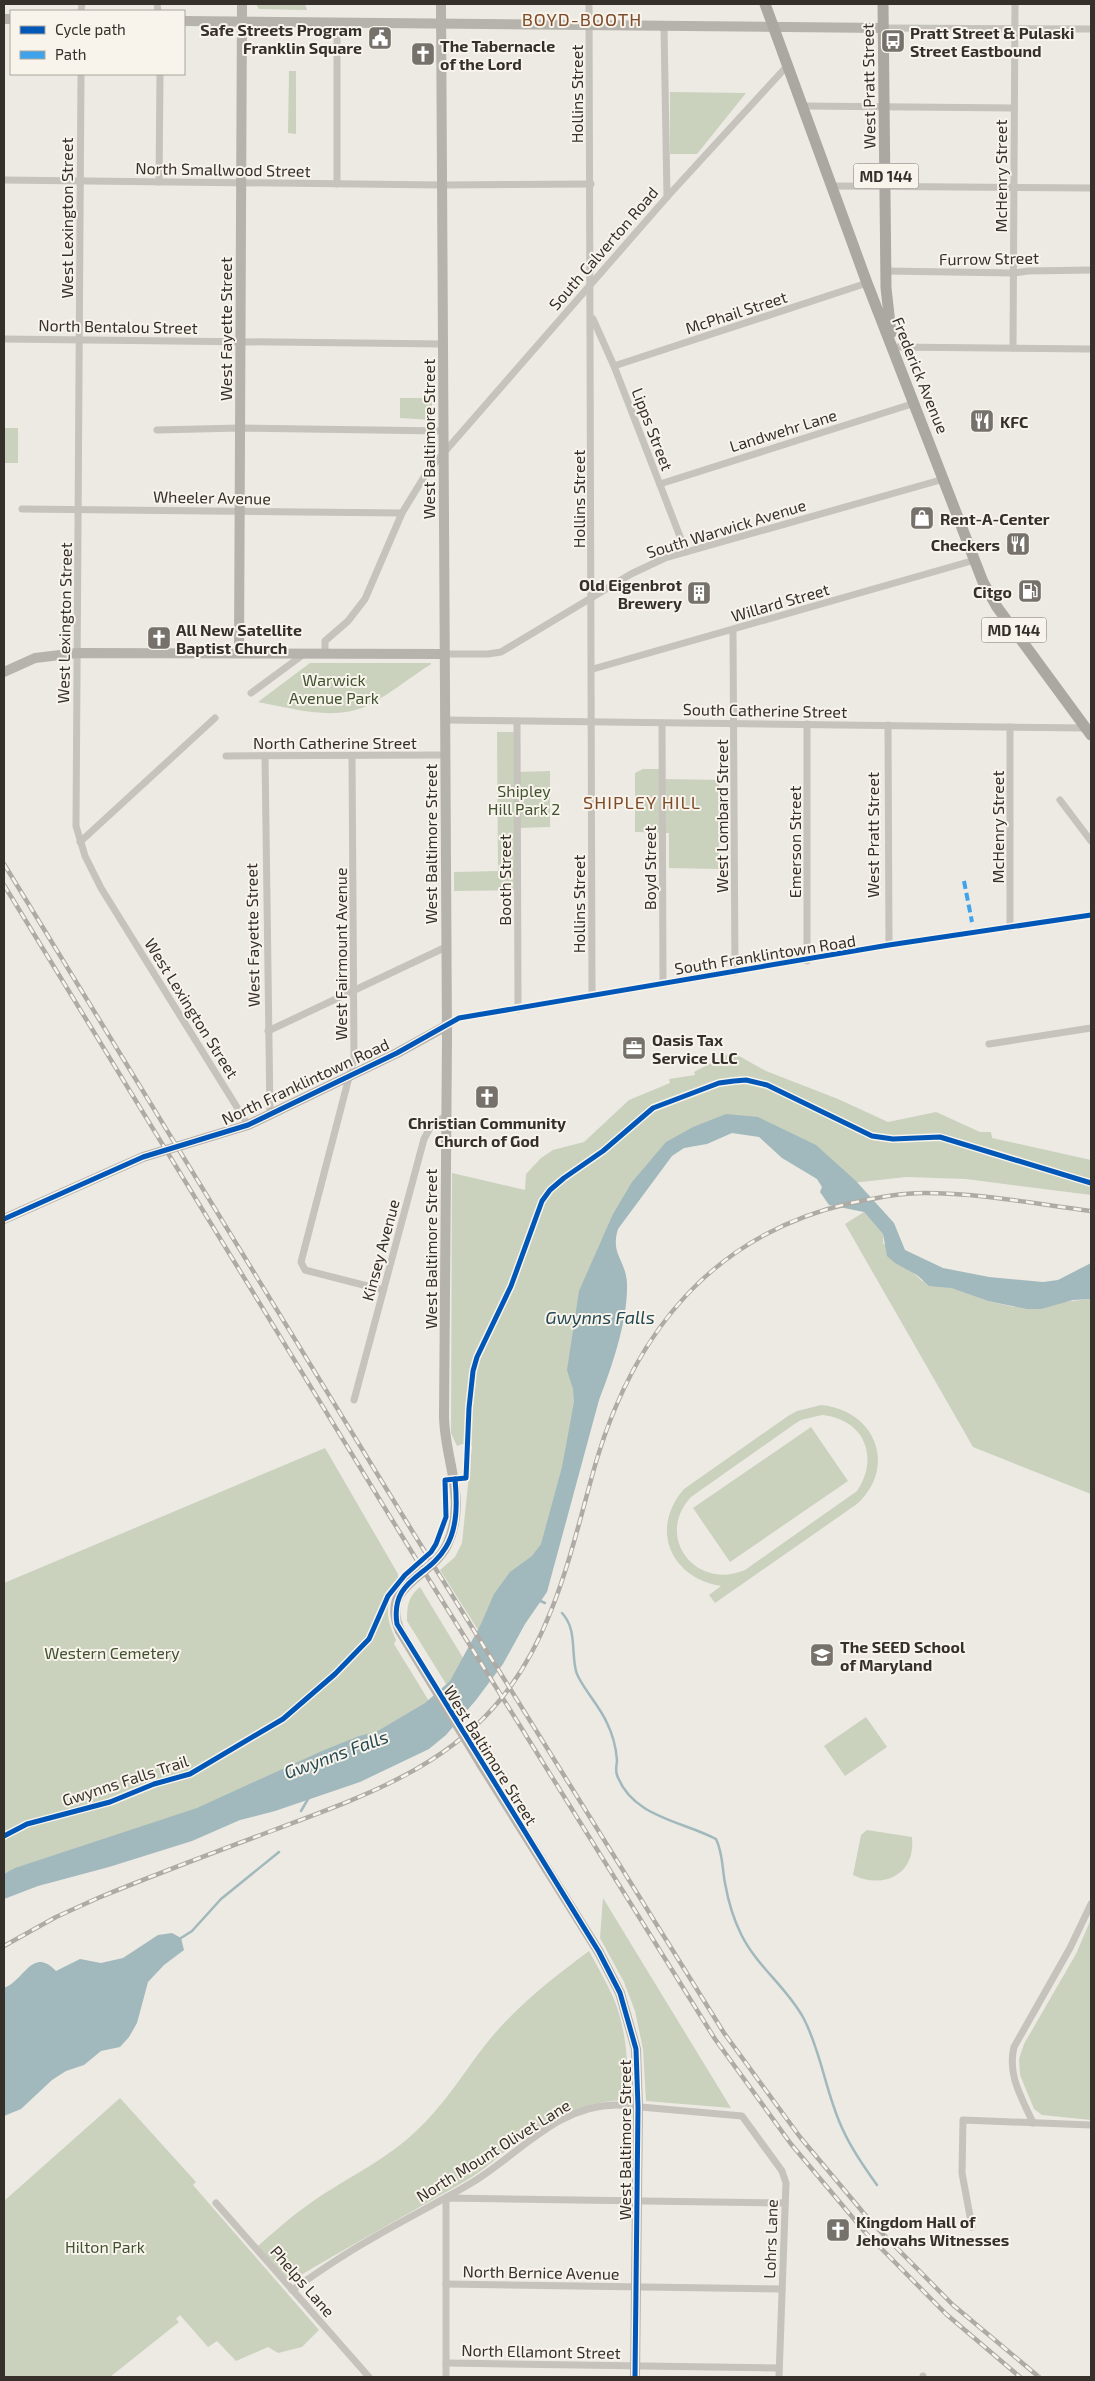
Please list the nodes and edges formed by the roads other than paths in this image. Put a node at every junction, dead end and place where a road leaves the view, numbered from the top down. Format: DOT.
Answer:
graph roads {
  1 [pos="242,4"];
  2 [pos="441,4"];
  3 [pos="589,4"];
  4 [pos="765,4"];
  5 [pos="883,4"];
  6 [pos="1015,4"];
  7 [pos="185,21"];
  8 [pos="242,22"];
  9 [pos="337,23"];
  10 [pos="441,24"];
  11 [pos="590,25"];
  12 [pos="664,26"];
  13 [pos="774,26"];
  14 [pos="883,28"];
  15 [pos="1015,29"];
  16 [pos="1091,29"];
  17 [pos="788,65"];
  18 [pos="81,75"];
  19 [pos="160,75"];
  20 [pos="803,106"];
  21 [pos="884,106"];
  22 [pos="1014,108"];
  23 [pos="4,180"];
  24 [pos="81,181"];
  25 [pos="159,182"];
  26 [pos="241,182"];
  27 [pos="337,184"];
  28 [pos="591,184"];
  29 [pos="442,185"];
  30 [pos="833,186"];
  31 [pos="886,186"];
  32 [pos="1014,188"];
  33 [pos="1091,188"];
  34 [pos="666,196"];
  35 [pos="1091,270"];
  36 [pos="886,272"];
  37 [pos="1014,274"];
  38 [pos="866,283"];
  39 [pos="592,284"];
  40 [pos="592,316"];
  41 [pos="4,339"];
  42 [pos="80,340"];
  43 [pos="240,341"];
  44 [pos="442,344"];
  45 [pos="893,347"];
  46 [pos="1013,348"];
  47 [pos="1091,349"];
  48 [pos="614,366"];
  49 [pos="915,403"];
  50 [pos="240,428"];
  51 [pos="157,430"];
  52 [pos="443,432"];
  53 [pos="443,454"];
  54 [pos="944,479"];
  55 [pos="660,484"];
  56 [pos="22,509"];
  57 [pos="78,510"];
  58 [pos="239,511"];
  59 [pos="402,513"];
  60 [pos="686,552"];
  61 [pos="975,560"];
  62 [pos="592,598"];
  63 [pos="734,630"];
  64 [pos="78,653"];
  65 [pos="239,654"];
  66 [pos="304,654"];
  67 [pos="325,654"];
  68 [pos="444,654"];
  69 [pos="593,669"];
  70 [pos="4,672"];
  71 [pos="251,693"];
  72 [pos="215,718"];
  73 [pos="444,720"];
  74 [pos="517,721"];
  75 [pos="592,722"];
  76 [pos="662,722"];
  77 [pos="734,723"];
  78 [pos="807,724"];
  79 [pos="888,725"];
  80 [pos="1010,727"];
  81 [pos="1089,731"];
  82 [pos="444,755"];
  83 [pos="226,756"];
  84 [pos="265,756"];
  85 [pos="352,756"];
  86 [pos="1060,800"];
  87 [pos="1091,841"];
  88 [pos="80,842"];
  89 [pos="1091,915"];
  90 [pos="1010,928"];
  91 [pos="889,945"];
  92 [pos="446,947"];
  93 [pos="807,960"];
  94 [pos="735,972"];
  95 [pos="663,983"];
  96 [pos="354,990"];
  97 [pos="592,994"];
  98 [pos="518,1009"];
  99 [pos="446,1026"];
  100 [pos="1091,1028"];
  101 [pos="268,1031"];
  102 [pos="989,1044"];
  103 [pos="349,1076"];
  104 [pos="270,1114"];
  105 [pos="446,1116"];
  106 [pos="248,1125"];
  107 [pos="4,1219"];
  108 [pos="383,1290"];
  109 [pos="354,1400"];
  110 [pos="1091,1904"];
  111 [pos="638,2107"];
  112 [pos="742,2116"];
  113 [pos="1033,2123"];
  114 [pos="1091,2125"];
  115 [pos="446,2198"];
  116 [pos="637,2201"];
  117 [pos="216,2203"];
  118 [pos="786,2203"];
  119 [pos="972,2227"];
  120 [pos="446,2284"];
  121 [pos="636,2287"];
  122 [pos="782,2289"];
  123 [pos="292,2290"];
  124 [pos="446,2363"];
  125 [pos="635,2366"];
  126 [pos="778,2368"];
  127 [pos="369,2377"];
  128 [pos="446,2377"];
  129 [pos="635,2377"];
  130 [pos="778,2377"];
  1 -- 8 [label="main road, West Fayette Street"];
  2 -- 10 [label="main road, West Baltimore Street"];
  3 -- 11 [label="street, Hollins Street"];
  4 -- 13 [label="main road, Frederick Avenue / MD 144"];
  5 -- 14 [label="main road, West Pratt Street / MD 144"];
  6 -- 15 [label="street, McHenry Street"];
  7 -- 8 [label="main road"];
  8 -- 9 [label="main road"];
  8 -- 26 [label="main road, West Fayette Street"];
  9 -- 10 [label="main road"];
  9 -- 27 [label="street"];
  10 -- 11 [label="main road"];
  10 -- 29 [label="main road, West Baltimore Street"];
  11 -- 12 [label="main road"];
  11 -- 28 [label="street, Hollins Street"];
  12 -- 13 [label="main road"];
  12 -- 34 [label="street"];
  13 -- 14 [label="main road"];
  13 -- 17 [label="main road, Frederick Avenue / MD 144"];
  14 -- 15 [label="street"];
  14 -- 21 [label="main road, West Pratt Street / MD 144"];
  15 -- 16 [label="street"];
  15 -- 22 [label="street, McHenry Street"];
  17 -- 20 [label="main road, Frederick Avenue / MD 144"];
  17 -- 34 [label="street, South Calverton Road"];
  18 -- 24 [label="street, West Lexington Street"];
  19 -- 25 [label="street"];
  20 -- 21 [label="street"];
  20 -- 30 [label="main road, Frederick Avenue / MD 144"];
  21 -- 22 [label="street"];
  21 -- 31 [label="main road, West Pratt Street / MD 144"];
  22 -- 32 [label="street, McHenry Street"];
  23 -- 24 [label="street, North Smallwood Street"];
  24 -- 25 [label="street, North Smallwood Street"];
  24 -- 42 [label="street, West Lexington Street"];
  25 -- 26 [label="street, North Smallwood Street"];
  26 -- 27 [label="street, North Smallwood Street"];
  26 -- 43 [label="main road, West Fayette Street"];
  27 -- 29 [label="street, North Smallwood Street"];
  28 -- 29 [label="street, North Smallwood Street"];
  28 -- 39 [label="street, Hollins Street"];
  29 -- 44 [label="main road, West Baltimore Street"];
  30 -- 31 [label="street"];
  30 -- 38 [label="main road, Frederick Avenue / MD 144"];
  31 -- 32 [label="street"];
  31 -- 36 [label="main road, West Pratt Street / MD 144"];
  32 -- 33 [label="street"];
  32 -- 37 [label="street, McHenry Street"];
  34 -- 39 [label="street, South Calverton Road"];
  35 -- 37 [label="street, Furrow Street"];
  36 -- 37 [label="street, Furrow Street"];
  36 -- 45 [label="main road, West Pratt Street / MD 144"];
  37 -- 46 [label="street, McHenry Street"];
  38 -- 45 [label="main road, Frederick Avenue / MD 144"];
  38 -- 48 [label="street, McPhail Street"];
  39 -- 40 [label="street, Hollins Street"];
  39 -- 53 [label="street, South Calverton Road"];
  40 -- 48 [label="street, Lipps Street"];
  40 -- 62 [label="street, Hollins Street"];
  41 -- 42 [label="street, North Bentalou Street"];
  42 -- 43 [label="street, North Bentalou Street"];
  42 -- 57 [label="street, West Lexington Street"];
  43 -- 44 [label="street, North Bentalou Street"];
  43 -- 50 [label="main road, West Fayette Street"];
  44 -- 52 [label="main road, West Baltimore Street"];
  45 -- 46 [label="street"];
  45 -- 49 [label="main road, Frederick Avenue / MD 144"];
  46 -- 47 [label="street"];
  48 -- 55 [label="street, Lipps Street"];
  49 -- 54 [label="main road, Frederick Avenue / MD 144"];
  49 -- 55 [label="street, Landwehr Lane"];
  50 -- 51 [label="street"];
  50 -- 52 [label="street"];
  50 -- 58 [label="main road, West Fayette Street"];
  52 -- 53 [label="main road, West Baltimore Street"];
  53 -- 59 [label="street, South Calverton Road"];
  53 -- 68 [label="main road, West Baltimore Street"];
  54 -- 60 [label="street, South Warwick Avenue"];
  54 -- 61 [label="main road, Frederick Avenue / MD 144"];
  55 -- 60 [label="street, Lipps Street"];
  56 -- 57 [label="street, Wheeler Avenue"];
  57 -- 58 [label="street, Wheeler Avenue"];
  57 -- 64 [label="street, West Lexington Street"];
  58 -- 59 [label="street, Wheeler Avenue"];
  58 -- 65 [label="main road, West Fayette Street"];
  59 -- 67 [label="street, South Calverton Road"];
  60 -- 62 [label="street, South Warwick Avenue"];
  61 -- 63 [label="street, Willard Street"];
  61 -- 81 [label="main road, Frederick Avenue / MD 144"];
  62 -- 68 [label="street, South Warwick Avenue"];
  62 -- 69 [label="street, Hollins Street"];
  63 -- 69 [label="street, Willard Street"];
  63 -- 77 [label="street, West Lombard Street"];
  64 -- 65 [label="main road"];
  64 -- 70 [label="main road"];
  64 -- 88 [label="street, West Lexington Street"];
  65 -- 66 [label="main road"];
  66 -- 67 [label="main road"];
  66 -- 71 [label="street"];
  67 -- 68 [label="main road"];
  68 -- 73 [label="main road, West Baltimore Street"];
  69 -- 75 [label="street, Hollins Street"];
  72 -- 88 [label="street"];
  73 -- 74 [label="street, South Catherine Street"];
  73 -- 82 [label="main road, West Baltimore Street"];
  74 -- 75 [label="street, South Catherine Street"];
  74 -- 98 [label="street, Booth Street"];
  75 -- 76 [label="street, South Catherine Street"];
  75 -- 97 [label="street, Hollins Street"];
  76 -- 77 [label="street, South Catherine Street"];
  76 -- 95 [label="street, Boyd Street"];
  77 -- 78 [label="street, South Catherine Street"];
  77 -- 94 [label="street, West Lombard Street"];
  78 -- 79 [label="street, South Catherine Street"];
  78 -- 93 [label="street, Emerson Street"];
  79 -- 80 [label="street, South Catherine Street"];
  79 -- 91 [label="street, West Pratt Street"];
  80 -- 81 [label="street, South Catherine Street"];
  80 -- 90 [label="street, McHenry Street"];
  82 -- 85 [label="street, North Catherine Street"];
  82 -- 92 [label="main road, West Baltimore Street"];
  83 -- 84 [label="street, North Catherine Street"];
  84 -- 85 [label="street, North Catherine Street"];
  84 -- 101 [label="street, West Fayette Street"];
  85 -- 96 [label="street, West Fairmount Avenue"];
  86 -- 87 [label="street"];
  88 -- 106 [label="street, West Lexington Street"];
  89 -- 90 [label="street, South Franklintown Road"];
  90 -- 91 [label="street, South Franklintown Road"];
  91 -- 93 [label="street, South Franklintown Road"];
  92 -- 96 [label="street"];
  92 -- 99 [label="main road, West Baltimore Street"];
  93 -- 94 [label="street, South Franklintown Road"];
  94 -- 95 [label="street, South Franklintown Road"];
  95 -- 97 [label="street, South Franklintown Road"];
  96 -- 101 [label="street"];
  96 -- 103 [label="street, West Fairmount Avenue"];
  97 -- 98 [label="street, South Franklintown Road"];
  98 -- 99 [label="street, South Franklintown Road"];
  99 -- 103 [label="main road, North Franklintown Road"];
  99 -- 105 [label="main road, West Baltimore Street"];
  100 -- 102 [label="street"];
  101 -- 104 [label="street, West Fayette Street"];
  103 -- 104 [label="main road, North Franklintown Road"];
  103 -- 108 [label="street, West Fairmount Avenue"];
  104 -- 106 [label="main road, North Franklintown Road"];
  105 -- 108 [label="street, Kinsey Avenue"];
  105 -- 111 [label="main road, West Baltimore Street, bridge"];
  106 -- 107 [label="main road, North Franklintown Road"];
  108 -- 109 [label="street, Kinsey Avenue"];
  110 -- 113 [label="street"];
  111 -- 112 [label="street, North Mount Olivet Lane"];
  111 -- 115 [label="street, North Mount Olivet Lane"];
  111 -- 116 [label="main road, West Baltimore Street"];
  112 -- 118 [label="street, Lohrs Lane"];
  113 -- 114 [label="street"];
  113 -- 119 [label="street"];
  115 -- 116 [label="street"];
  115 -- 120 [label="street"];
  115 -- 123 [label="street, North Mount Olivet Lane"];
  116 -- 118 [label="street"];
  116 -- 121 [label="main road, West Baltimore Street"];
  117 -- 123 [label="street, Phelps Lane"];
  118 -- 122 [label="street, Lohrs Lane"];
  120 -- 121 [label="street, North Bernice Avenue"];
  120 -- 124 [label="street"];
  121 -- 122 [label="street, North Bernice Avenue"];
  121 -- 125 [label="main road, West Baltimore Street"];
  122 -- 126 [label="street, Lohrs Lane"];
  123 -- 127 [label="street, Phelps Lane"];
  124 -- 125 [label="street, North Ellamont Street"];
  124 -- 128 [label="street"];
  125 -- 126 [label="street, North Ellamont Street"];
  125 -- 129 [label="main road, West Baltimore Street"];
  126 -- 130 [label="street, Lohrs Lane"];
}
